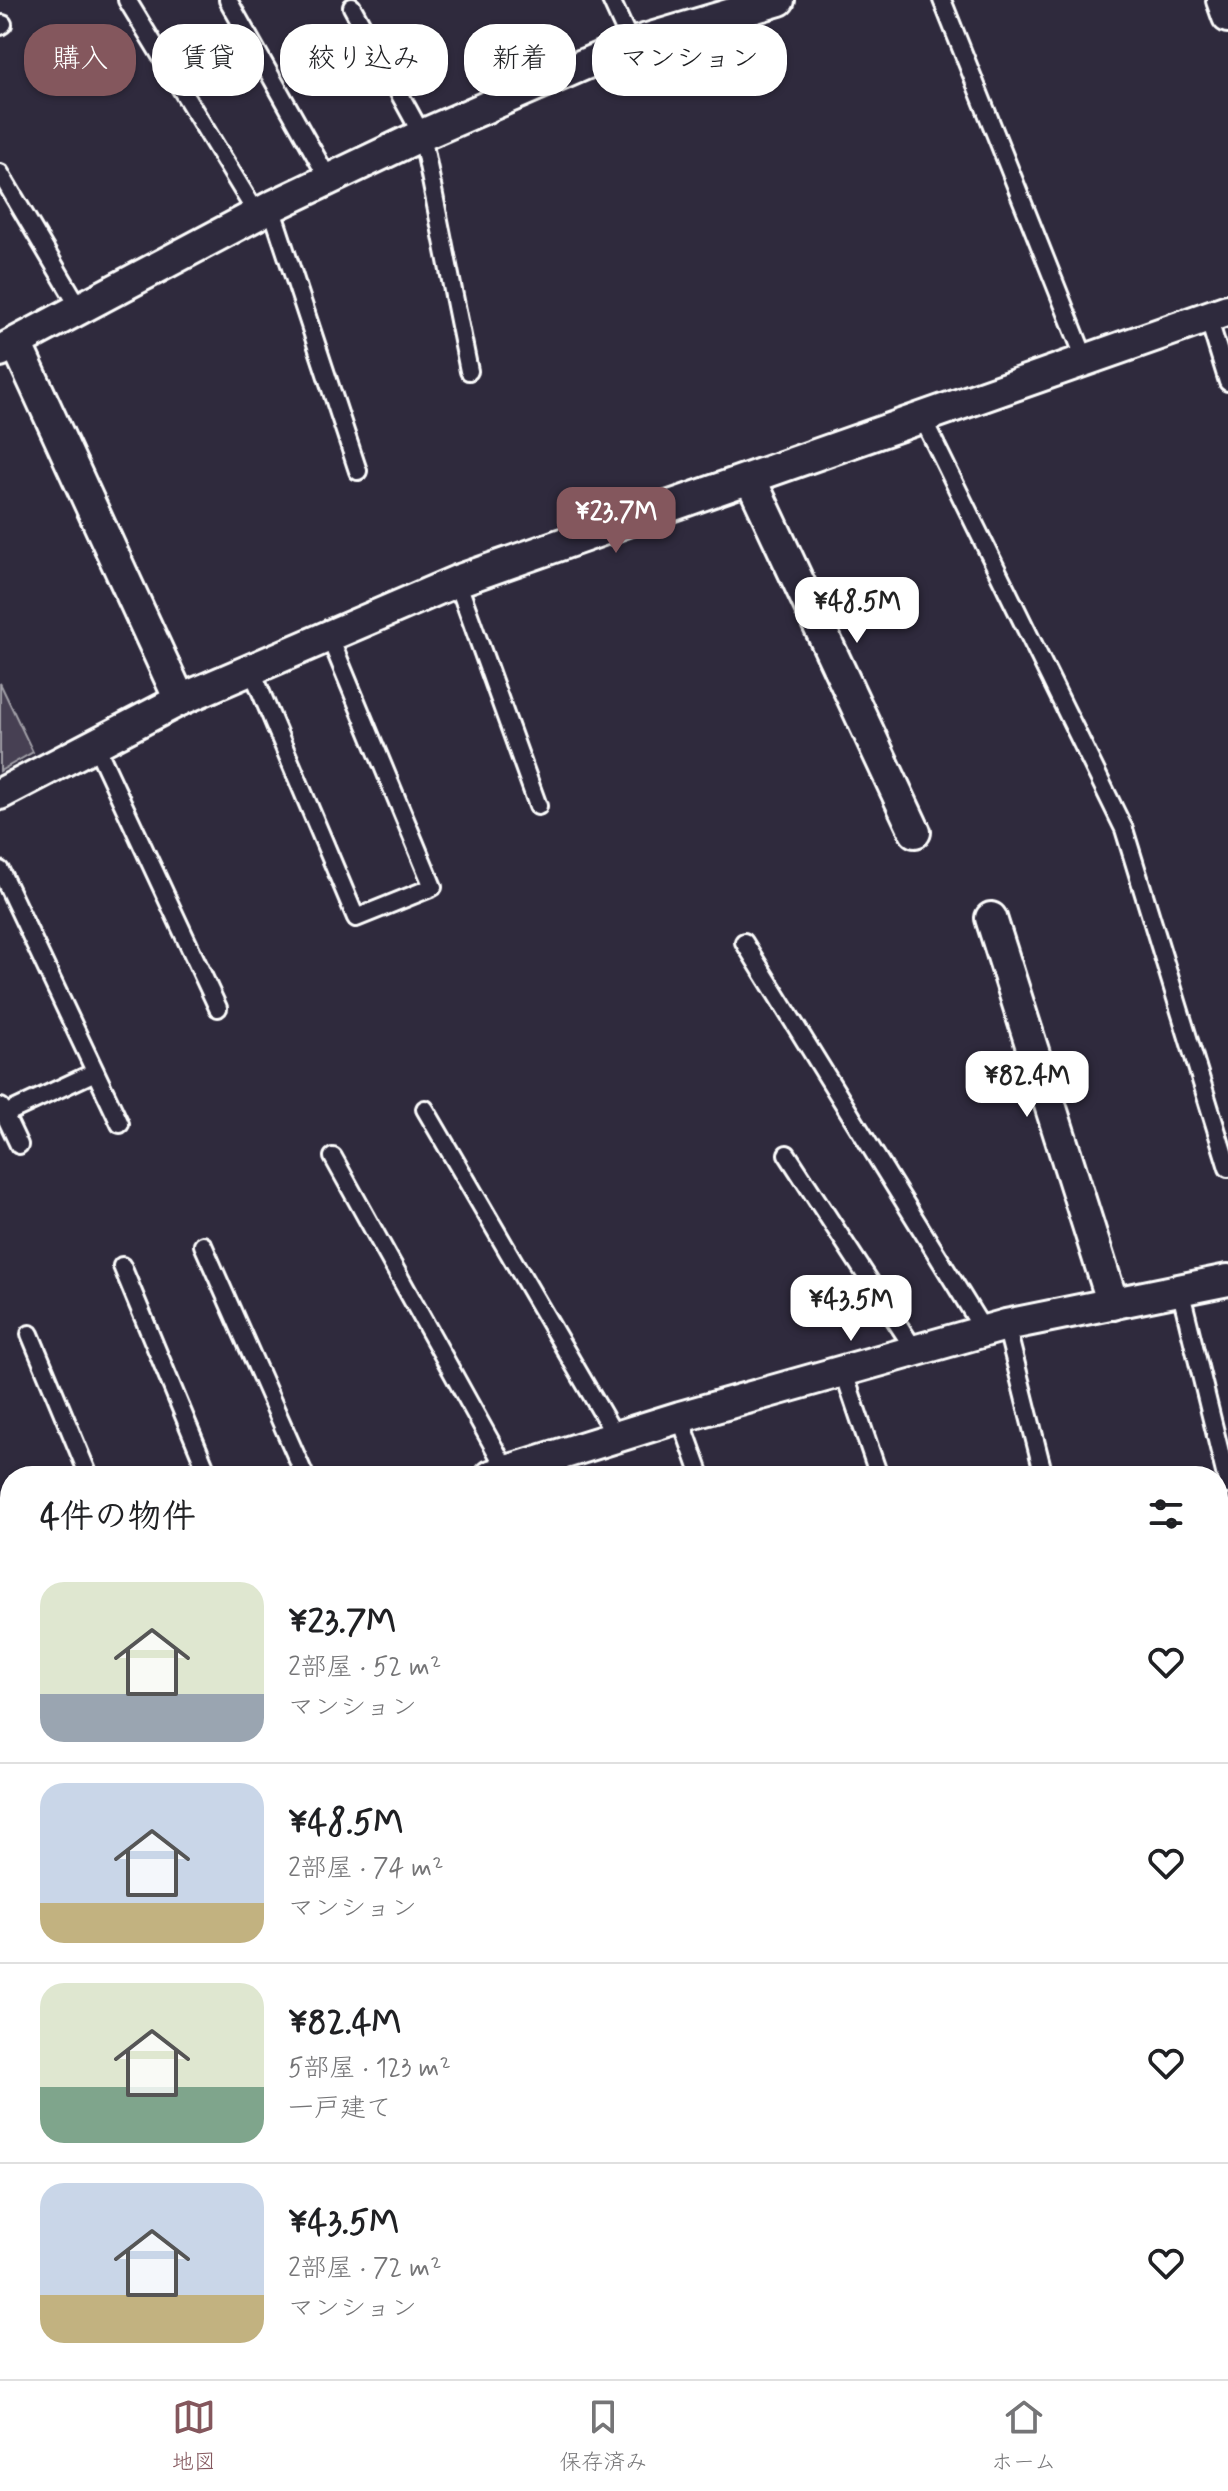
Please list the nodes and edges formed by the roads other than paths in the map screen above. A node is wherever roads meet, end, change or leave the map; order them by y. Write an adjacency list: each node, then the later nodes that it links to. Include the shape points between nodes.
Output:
1 (127, 0): 16 (lane)
2 (228, 0): 15 (lane)
3 (611, 0): 10 (lane)
4 (779, 0): 7 (street)
5 (942, 0): 20 (lane)
6 (1222, 0): 9 (street)
7 (743, 5): 11 (street)
8 (352, 7): 13 (lane)
9 (1228, 17)
10 (622, 24)
11 (688, 24)
12 (592, 61): 13 (street)
13 (422, 135): 15 (street); 21 (lane)
14 (0, 173): 17 (lane)
15 (328, 178): 16 (street)
16 (264, 211): 17 (street); 24 (lane)
17 (79, 307): 19 (street)
18 (1218, 314): 20 (street); 22 (lane)
19 (8, 347): 29 (street)
20 (1085, 359): 23 (street)
21 (469, 371)
22 (1228, 382)
23 (922, 417): 25 (street); 45 (lane, via 1124,829)
24 (358, 471)
25 (751, 480): 26 (street); 33 (street)
26 (457, 581): 27 (street); 32 (lane)
27 (330, 638): 28 (street); 28 (lane, via 433,887 356,918)
28 (252, 671): 29 (street)
29 (180, 700): 30 (street)
30 (96, 746): 31 (street); 37 (lane)
31 (0, 794)
32 (538, 806)
33 (915, 832)
34 (0, 870): 38 (lane)
35 (991, 918): 50 (street)
36 (744, 942): 51 (lane)
37 (218, 1008)
38 (95, 1072): 39 (lane); 41 (lane)
39 (2, 1109): 42 (lane)
40 (425, 1109): 56 (lane)
41 (120, 1124)
42 (19, 1145)
43 (787, 1154): 53 (lane)
44 (333, 1157): 60 (lane)
45 (1228, 1168)
46 (203, 1245): 59 (lane)
47 (122, 1266): 58 (lane)
48 (1228, 1280): 49 (street)
49 (1180, 1289): 50 (street); 65 (lane)
50 (1113, 1304): 51 (street)
51 (995, 1328): 53 (street); 64 (lane)
52 (30, 1334): 57 (lane)
53 (916, 1352): 54 (street)
54 (844, 1373): 55 (street); 63 (lane)
55 (680, 1417): 56 (street); 62 (lane)
56 (616, 1437): 61 (street)
57 (85, 1466)
58 (205, 1466)
59 (301, 1466)
60 (495, 1466)
61 (547, 1466)
62 (697, 1466)
63 (876, 1466)
64 (1041, 1466)
65 (1223, 1466)

